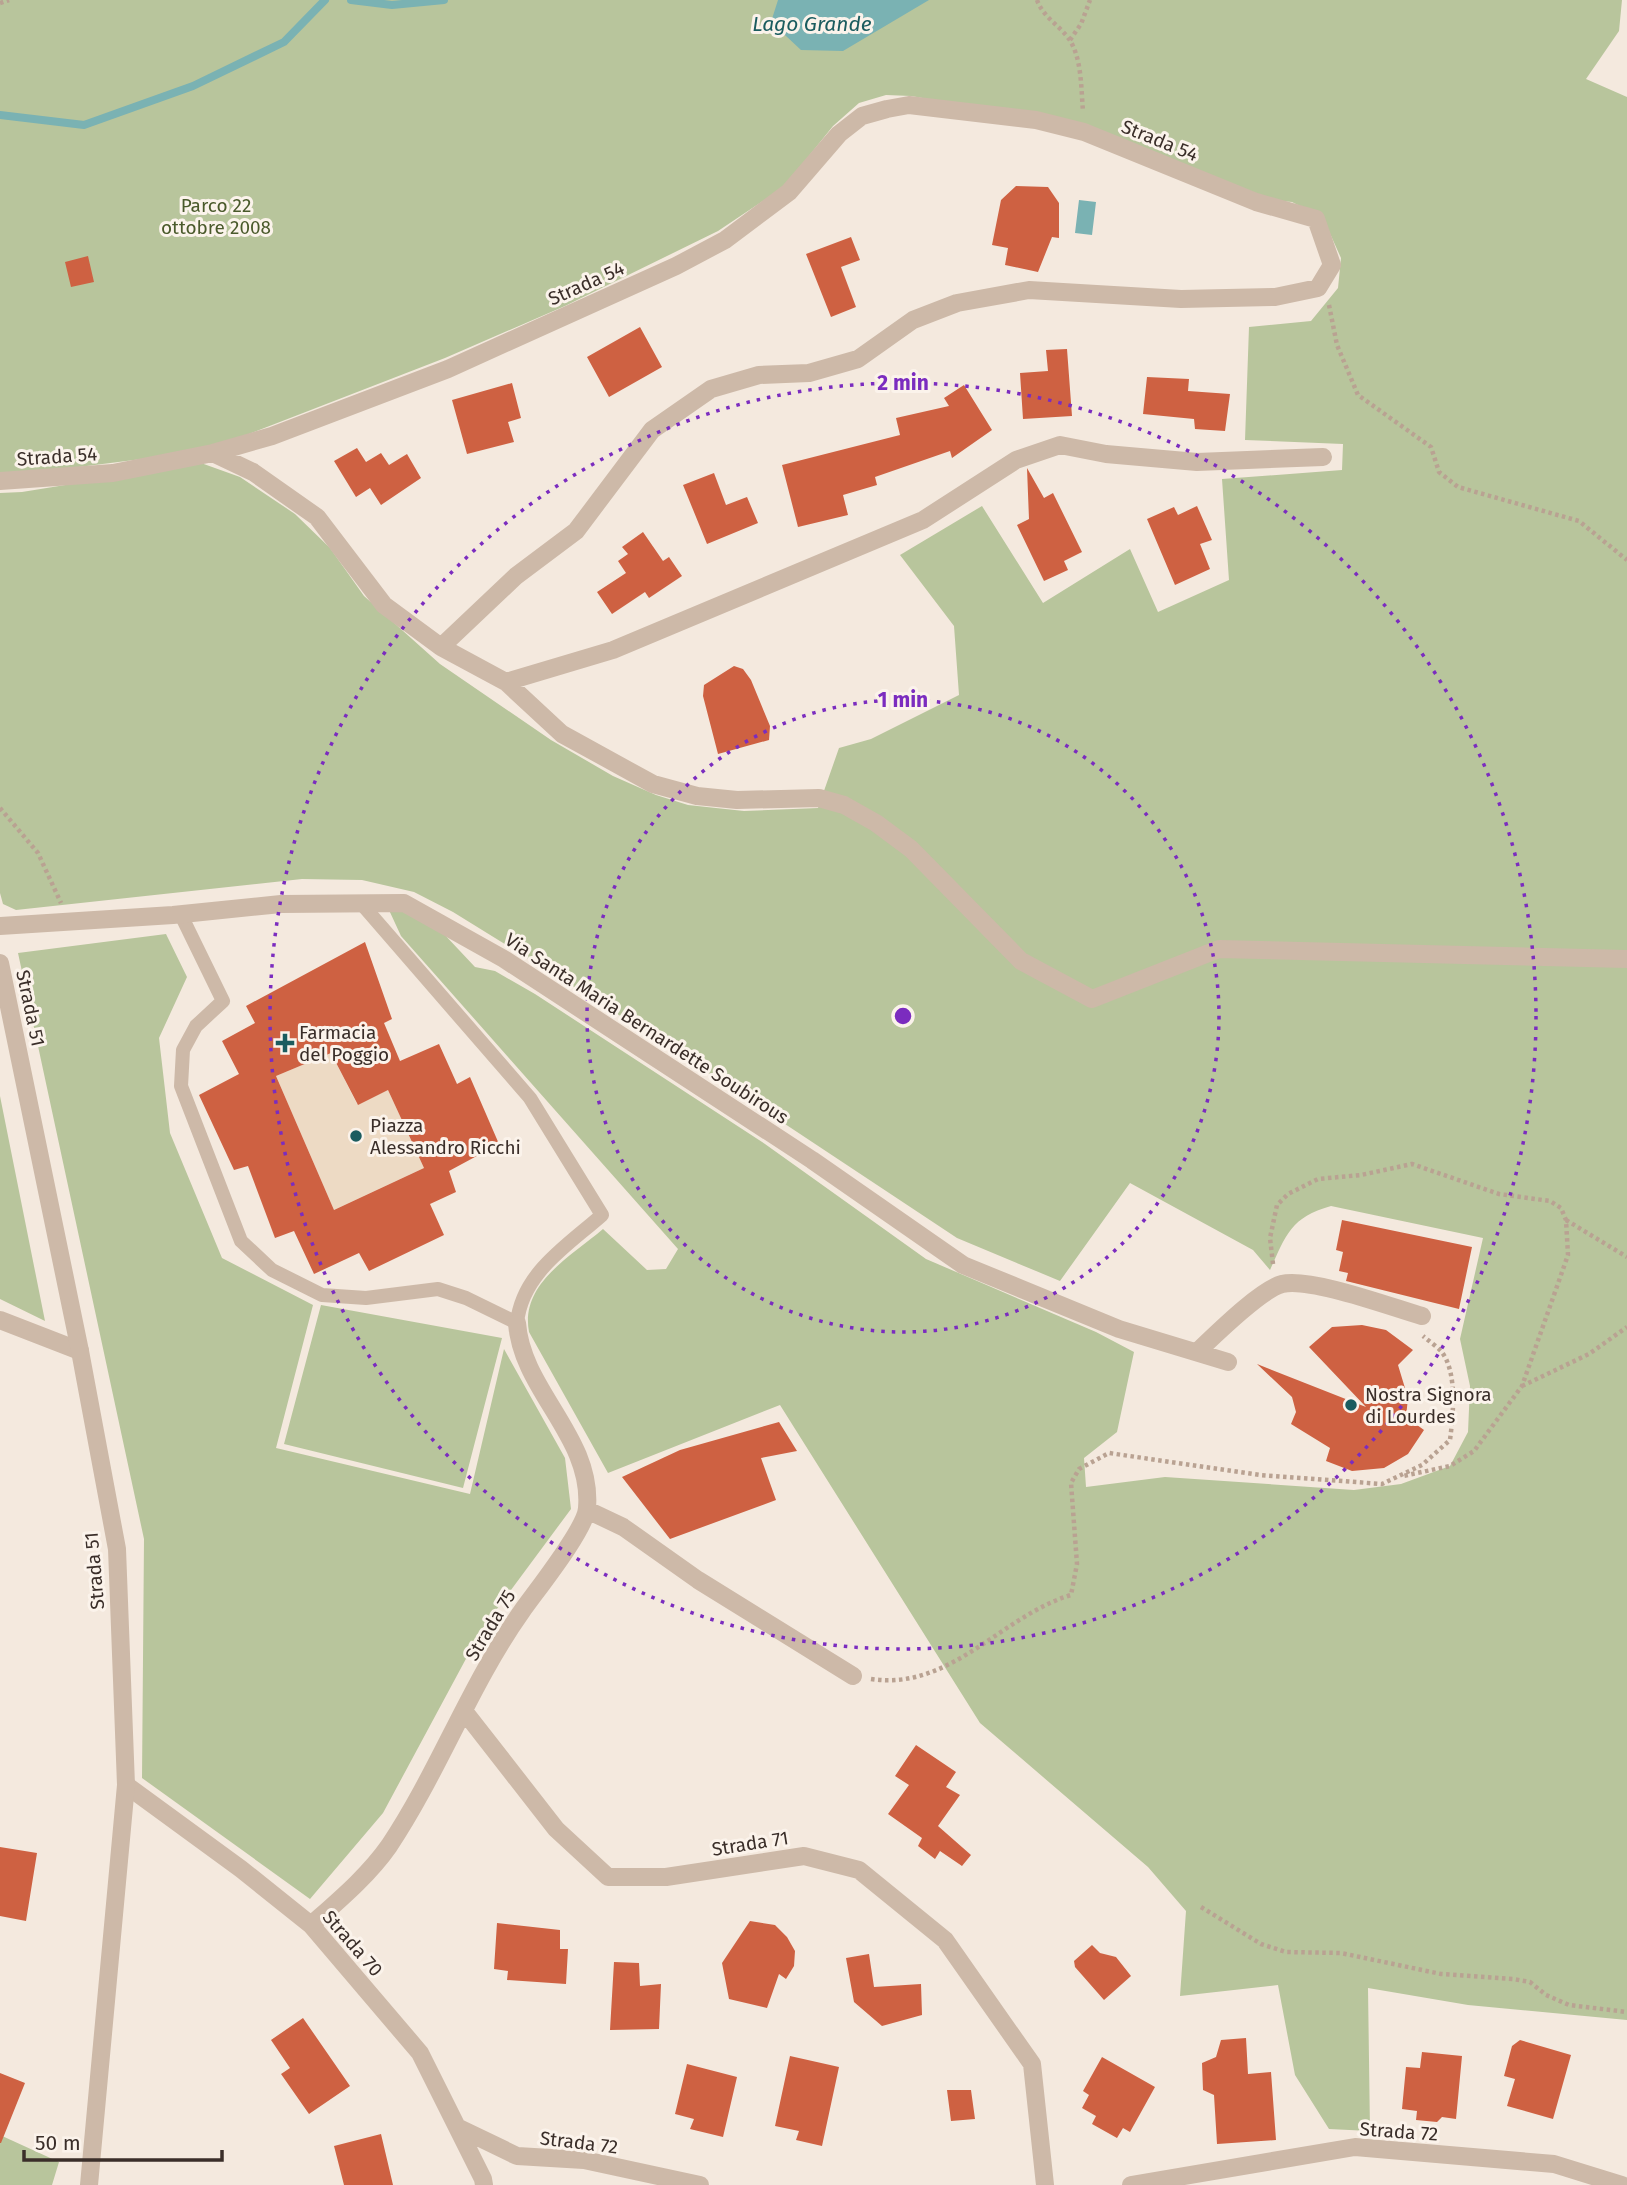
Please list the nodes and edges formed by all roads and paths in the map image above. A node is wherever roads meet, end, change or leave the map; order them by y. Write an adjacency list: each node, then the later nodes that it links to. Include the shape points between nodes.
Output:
1 (9, 0): 4 (path)
2 (1037, 0): 5 (path)
3 (1090, 0): 5 (path)
4 (0, 3)
5 (1070, 40): 6 (path, via 1079,72)
6 (1084, 132): 7 (street, Strada 54, via 1255,202 1316,219 1332,265); 8 (street, Strada 54, via 1036,120 909,105 862,116 839,134 789,192 725,240 695,256 448,369 272,436)
7 (1318, 288): 11 (path, via 1325,292 1337,345 1358,395 1431,446 1439,471 1458,487 1579,521); 12 (street, via 1275,298 1181,299 1030,290 957,303 913,320 858,359 809,373 759,375 711,388 652,430 576,531 516,576)
8 (213, 453): 10 (street, Strada 54, via 113,473); 12 (street, via 253,472 317,517 384,605)
9 (1323, 457): 13 (street, via 1197,462 1106,454 1060,444 1016,460 923,520 613,650)
10 (0, 481)
11 (1627, 560)
12 (441, 647): 13 (street)
13 (506, 682): 19 (street, via 562,734 653,784 696,796 819,798 844,805 911,849 1021,961 1092,999 1219,949)
14 (0, 808): 17 (path, via 38,853)
15 (360, 902): 16 (street, Via Santa Maria Bernardette Soubirous, via 281,904); 27 (lane, via 530,1098 602,1215 528,1284 519,1303); 30 (street, Via Santa Maria Bernardette Soubirous, via 404,903 504,959 812,1160 963,1265 1119,1329)
16 (181, 915): 17 (street, Via Santa Maria Bernardette Soubirous); 27 (lane, via 223,1001 196,1026 183,1050 181,1086 242,1241 294,1284 322,1295 366,1298 438,1289)
17 (69, 920): 18 (street, Via Santa Maria Bernardette Soubirous)
18 (0, 926)
19 (1627, 959)
20 (0, 963): 29 (street, Strada 51)
21 (1566, 1220): 22 (path); 23 (path, via 1561,1208 1550,1201 1499,1194 1412,1164 1318,1178 1288,1194 1278,1205 1270,1238); 32 (path, via 1568,1255)
22 (1627, 1257)
23 (1280, 1284): 24 (street, via 1301,1282); 30 (street)
24 (1400, 1310): 25 (street); 33 (path, via 1410,1326 1442,1352 1453,1416 1450,1440 1422,1465)
25 (1422, 1316)
26 (0, 1320): 29 (street)
27 (517, 1323): 34 (street, via 523,1355 580,1457)
28 (1627, 1326): 32 (path, via 1589,1354)
29 (80, 1351): 37 (street, Strada 51, via 117,1549)
30 (1198, 1351): 31 (street, Via Santa Maria Bernardette Soubirous)
31 (1228, 1362)
32 (1522, 1386): 33 (path, via 1474,1451 1450,1466)
33 (1395, 1477): 35 (path, via 1382,1483 1260,1475 1109,1453 1079,1469 1071,1483 1077,1564 1071,1595 1045,1603 962,1659 923,1676 893,1682)
34 (587, 1510): 35 (street, via 623,1527 698,1580); 36 (street, Strada 75, via 514,1622)
35 (853, 1676)
36 (464, 1711): 39 (street, Strada 75, via 388,1847); 45 (street, Strada 71, via 556,1829 608,1877 666,1877 804,1856 859,1870 945,1940 1032,2064)
37 (126, 1785): 39 (street, Strada 70); 42 (street, Strada 51)
38 (1201, 1907): 40 (path, via 1261,1944 1286,1952 1341,1952 1441,1975 1513,1979 1530,1982 1569,2005)
39 (311, 1925): 41 (street, Strada 70, via 420,2053)
40 (1627, 2012)
41 (457, 2127): 43 (street, Strada 70); 44 (street, Strada 72, via 517,2156 584,2160)
42 (89, 2185)
43 (484, 2185)
44 (700, 2185)
45 (1045, 2185)
46 (1130, 2185): 47 (street, Strada 72, via 1355,2147 1555,2164)
47 (1622, 2185)

